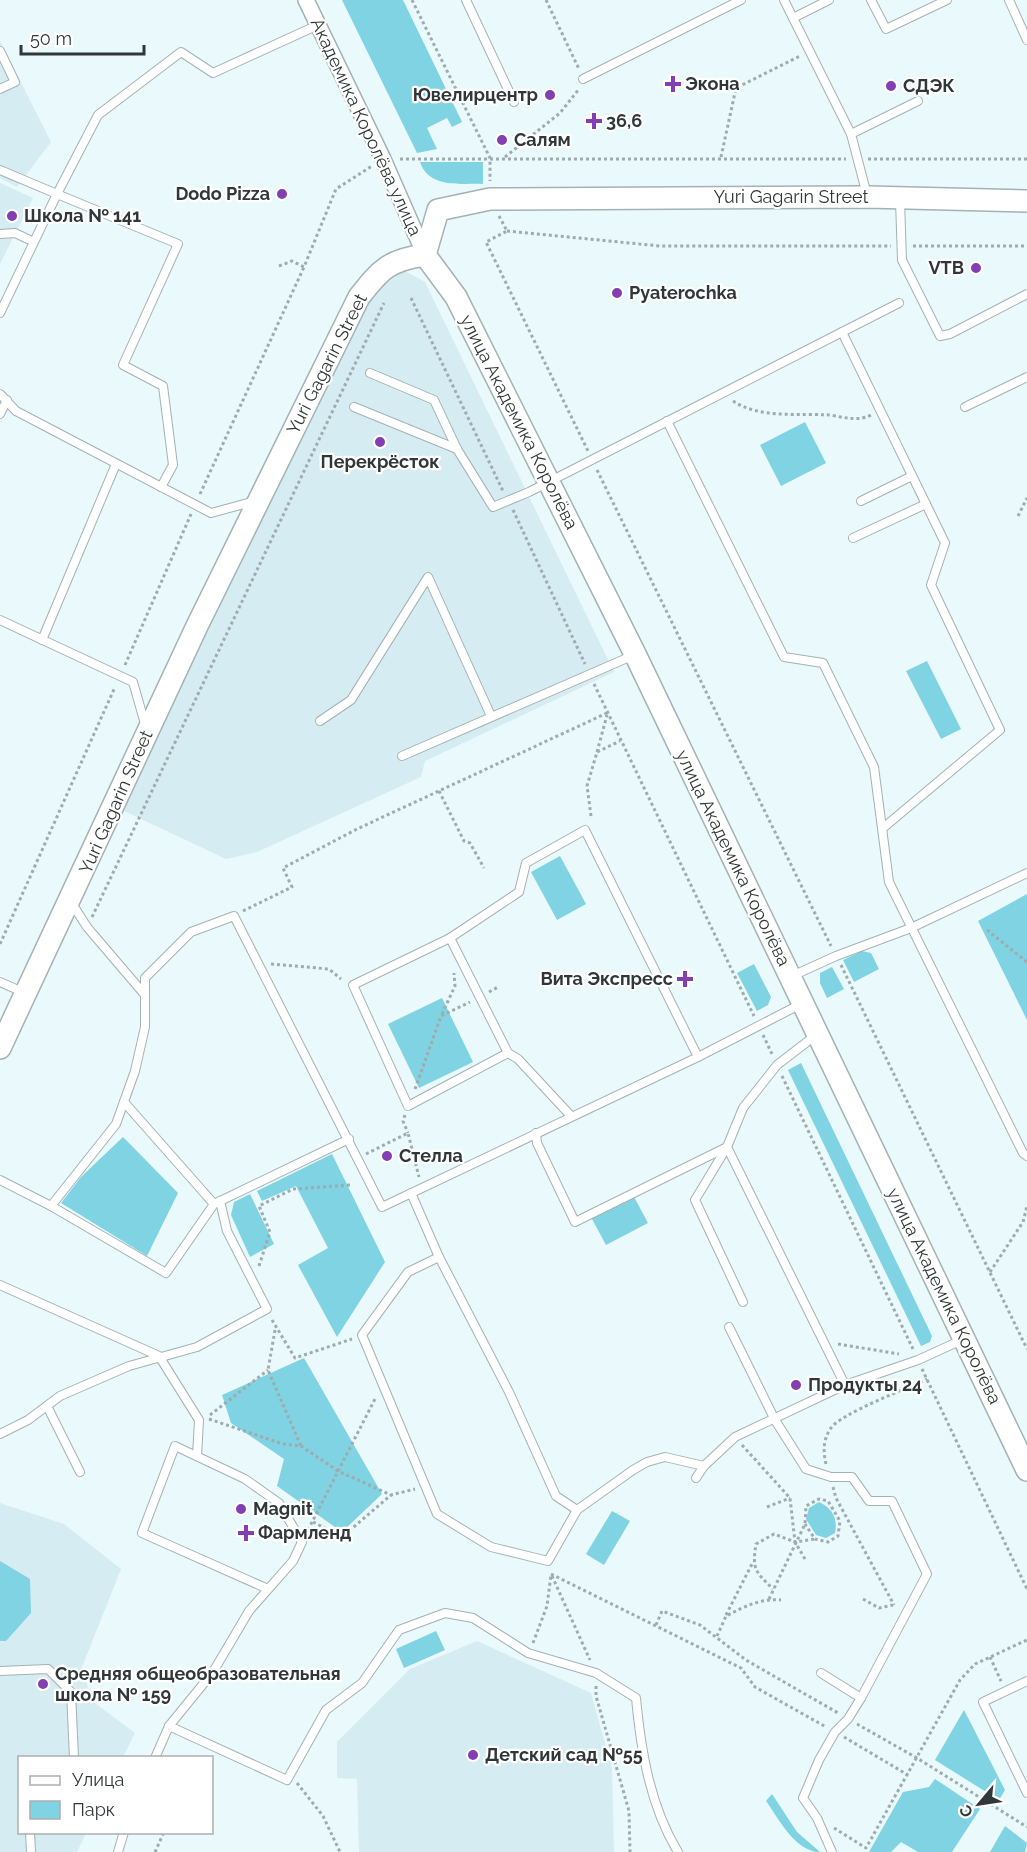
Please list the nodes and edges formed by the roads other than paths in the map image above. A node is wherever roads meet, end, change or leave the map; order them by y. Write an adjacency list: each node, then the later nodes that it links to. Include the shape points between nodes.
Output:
1 (306, 0): 10 (street, Академика Королёва улица)
2 (465, 0): 16 (lane)
3 (741, 0): 13 (lane)
4 (784, 0): 9 (lane)
5 (829, 0): 9 (lane)
6 (871, 0): 7 (lane, via 886,29)
7 (947, 0)
8 (1009, 0): 11 (lane)
9 (793, 18): 17 (lane)
10 (318, 25): 19 (lane, via 213,72 181,52 98,115); 25 (street, Академика Королёва улица)
11 (1027, 40)
12 (0, 51): 14 (lane, via 15,82)
13 (583, 79)
14 (0, 89)
15 (918, 101): 17 (lane)
16 (514, 102)
17 (850, 134): 20 (lane)
18 (0, 170): 19 (lane)
19 (57, 194): 24 (lane); 42 (lane, via 178,244 123,365 163,386 173,465)
20 (868, 197): 21 (main road, Yuri Gagarin Street); 25 (main road, Yuri Gagarin Street, via 490,199 438,210)
21 (900, 198): 22 (main road, Yuri Gagarin Street); 26 (lane, via 903,260 940,336)
22 (1027, 201)
23 (0, 234): 24 (lane, via 15,233)
24 (32, 241): 28 (lane)
25 (425, 255): 41 (main road, улица Академика Королёва, via 456,297); 43 (main road, Yuri Gagarin Street, via 399,259 381,268 359,297)
26 (1027, 294)
27 (900, 303): 29 (lane)
28 (0, 313)
29 (842, 332): 37 (lane); 40 (lane)
30 (370, 373): 38 (lane, via 434,400)
31 (1027, 377): 35 (lane)
32 (0, 394): 33 (lane)
33 (7, 400): 36 (lane); 39 (lane, via 15,411)
34 (354, 407): 38 (lane)
35 (965, 407)
36 (0, 414)
37 (667, 421): 41 (lane); 54 (lane, via 784,657 823,663 874,767)
38 (457, 449): 41 (lane, via 493,507)
39 (116, 464): 42 (lane); 48 (lane)
40 (912, 476): 44 (lane); 45 (lane)
41 (549, 481): 49 (main road, улица Академика Королёва)
42 (161, 487): 43 (lane, via 211,513)
43 (257, 500): 52 (main road, Yuri Gagarin Street)
44 (861, 501)
45 (926, 504): 46 (lane); 54 (lane, via 945,543 931,585 1000,730)
46 (853, 538)
47 (0, 620): 48 (lane)
48 (42, 640): 52 (lane, via 133,682)
49 (635, 654): 50 (lane); 59 (main road, улица Академика Королёва)
50 (491, 716): 51 (lane, via 428,577 351,700); 53 (lane)
51 (320, 721)
52 (148, 731): 56 (main road, Yuri Gagarin Street)
53 (402, 756)
54 (883, 828): 57 (lane, via 889,882)
55 (1027, 873): 57 (lane)
56 (70, 900): 61 (main road, Yuri Gagarin Street); 62 (lane, via 87,927)
57 (911, 928): 59 (lane); 73 (lane)
58 (450, 938): 66 (lane); 66 (lane, via 353,985 408,1106); 67 (lane, via 519,892 526,863 585,830)
59 (790, 977): 63 (main road, улица Академика Королёва)
60 (0, 982): 61 (lane)
61 (26, 994): 65 (main road, Yuri Gagarin Street)
62 (145, 994): 68 (lane, via 145,1027); 71 (lane, via 145,978 190,932 234,916)
63 (803, 1003): 64 (main road, улица Академика Королёва); 67 (lane)
64 (817, 1034): 72 (lane, via 777,1065 743,1108); 82 (main road, улица Академика Королёва)
65 (0, 1048)
66 (508, 1053): 69 (lane)
67 (698, 1057): 69 (lane)
68 (124, 1102): 76 (lane); 77 (lane, via 116,1124)
69 (572, 1116): 70 (lane)
70 (536, 1133): 72 (lane, via 537,1143 575,1222); 75 (lane)
71 (349, 1138): 75 (lane, via 382,1206); 76 (lane)
72 (727, 1147): 80 (lane, via 695,1200); 84 (lane)
73 (1027, 1156)
74 (0, 1179): 77 (lane)
75 (411, 1193): 78 (lane)
76 (217, 1203): 77 (lane, via 166,1273); 83 (lane, via 267,1309 197,1347)
77 (51, 1206)
78 (439, 1257): 93 (lane, via 509,1392 556,1496); 93 (lane, via 408,1272 362,1335 437,1514 491,1546 548,1561)
79 (0, 1285): 83 (lane)
80 (743, 1302)
81 (729, 1327): 86 (lane)
82 (966, 1339): 84 (lane); 90 (main road, улица Академика Королёва)
83 (159, 1356): 85 (lane, via 60,1396); 88 (lane, via 199,1420)
84 (845, 1385): 86 (lane)
85 (47, 1406): 87 (lane); 91 (lane)
86 (775, 1419): 89 (lane, via 735,1437); 98 (lane, via 806,1469 831,1477 852,1477 869,1501 891,1501 927,1574)
87 (0, 1434)
88 (197, 1456): 94 (lane, via 245,1479 279,1503 302,1542 293,1561); 94 (lane, via 175,1446 142,1533)
89 (704, 1466): 92 (lane); 93 (lane, via 665,1457 647,1462)
90 (1027, 1470)
91 (80, 1472)
92 (696, 1478)
93 (577, 1510)
94 (268, 1589): 99 (lane, via 249,1611 213,1672)
95 (0, 1671): 100 (lane, via 48,1669 71,1692)
96 (821, 1674): 98 (lane)
97 (1027, 1681): 102 (lane, via 983,1702)
98 (861, 1698): 108 (lane, via 835,1732 803,1798)
99 (169, 1726): 101 (lane); 107 (lane, via 287,1780 326,1710 362,1683 399,1630 445,1613 473,1618 528,1653 596,1673 636,1698 641,1753 666,1832)
100 (74, 1756)
101 (157, 1756)
102 (1027, 1793)
103 (30, 1834): 105 (lane)
104 (123, 1834): 106 (lane)
105 (31, 1852)
106 (118, 1852)
107 (678, 1852)
108 (832, 1852)

